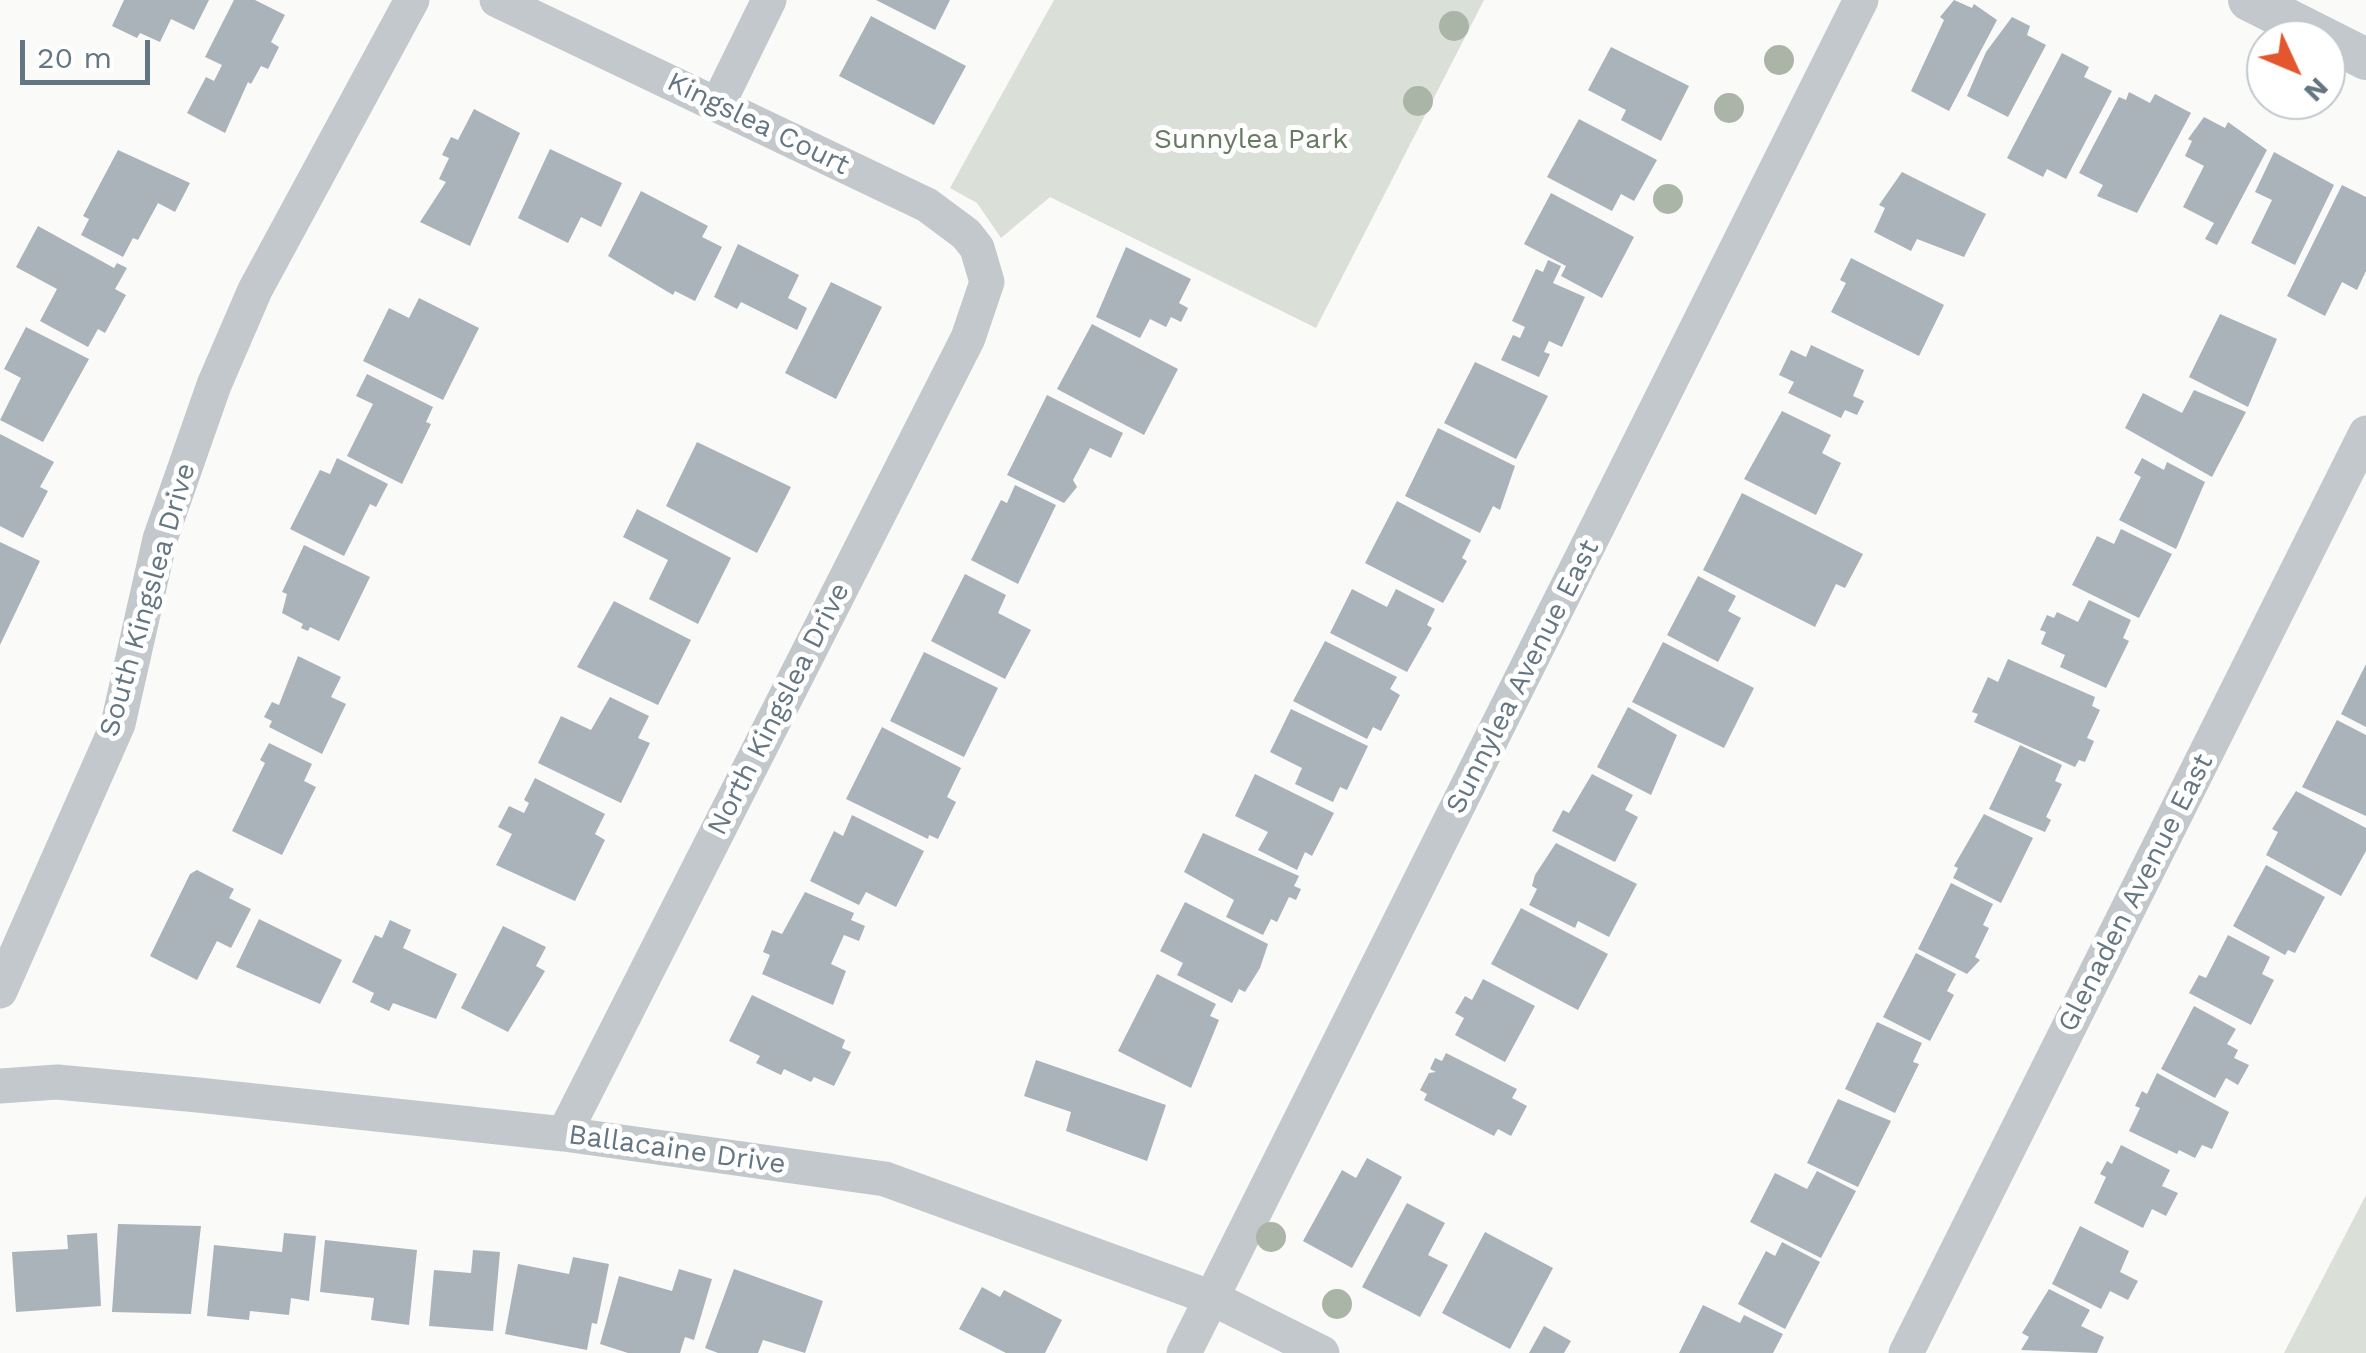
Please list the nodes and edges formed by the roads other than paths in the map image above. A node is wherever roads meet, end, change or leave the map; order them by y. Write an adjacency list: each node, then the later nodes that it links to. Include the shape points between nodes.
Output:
1 (412, 0): 10 (street, South Kingslea Drive, via 254,290 214,385 160,539 118,724)
2 (497, 0): 7 (street, Kingslea Court)
3 (769, 0): 7 (street)
4 (1862, 0): 13 (street, Sunnylea Avenue East)
5 (2249, 0): 6 (street)
6 (2366, 59)
7 (718, 104): 8 (street, Kingslea Court, via 950,220 977,248)
8 (986, 282): 12 (street, North Kingslea Drive, via 968,338)
9 (2366, 433): 16 (street, Glenaden Avenue East)
10 (0, 991)
11 (0, 1086): 12 (street, Ballacaine Drive, via 74,1084)
12 (564, 1134): 13 (street, Ballacaine Drive, via 884,1178)
13 (1212, 1298): 14 (street, Sunnylea Avenue East); 15 (street, Ballacaine Drive)
14 (1184, 1353)
15 (1322, 1353)
16 (1906, 1353)

